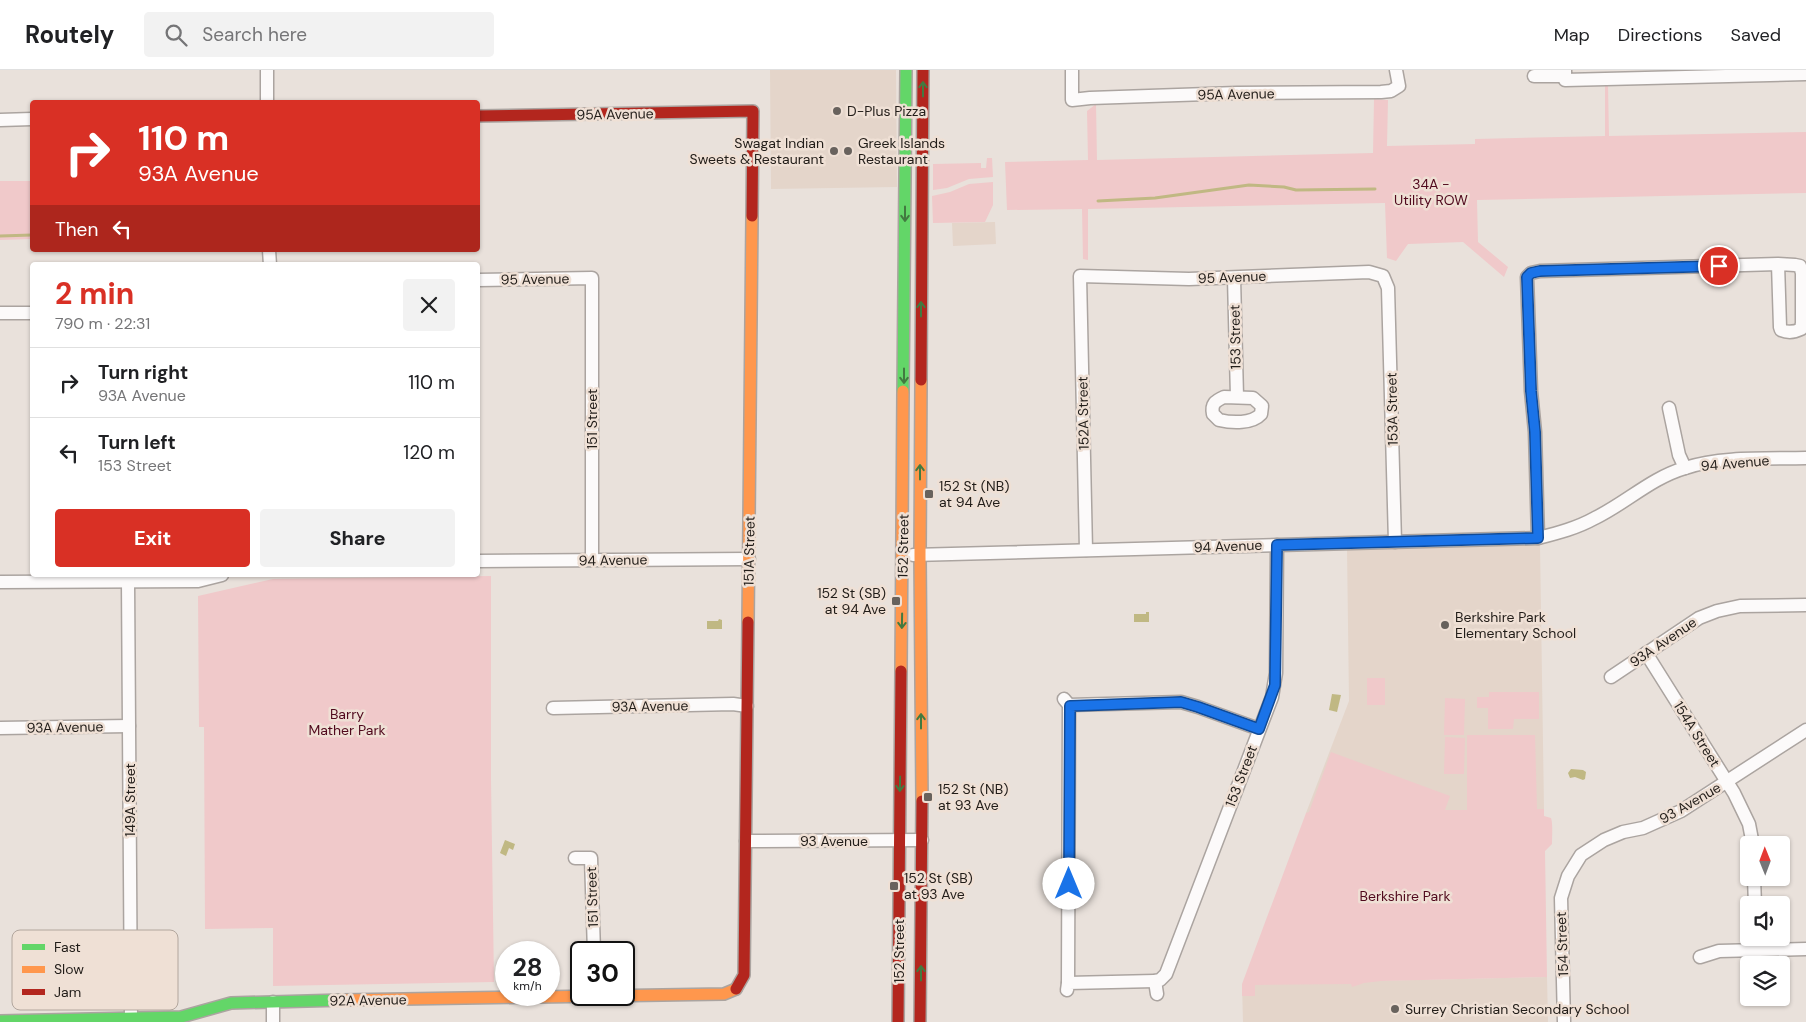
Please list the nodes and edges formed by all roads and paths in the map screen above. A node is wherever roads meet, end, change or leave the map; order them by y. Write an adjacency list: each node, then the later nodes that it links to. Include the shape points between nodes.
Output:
1 (267, 70): 9 (street)
2 (906, 70): 14 (main road, 152 Street)
3 (923, 70): 15 (main road, 152 Street, one-way to 3)
4 (1072, 70): 5 (street, 95A Avenue, via 1072,100 1237,93 1382,92 1399,86)
5 (1396, 70)
6 (1806, 74): 7 (street)
7 (1565, 75): 8 (street)
8 (1534, 76)
9 (267, 100)
10 (753, 111): 11 (main road, 95A Avenue); 34 (main road, 151A Street)
11 (480, 116)
12 (30, 119): 13 (street)
13 (0, 120)
14 (905, 165): 15 (main road); 32 (main road, 152 Street, one-way to 32)
15 (922, 177): 33 (main road, 152 Street, one-way to 15)
16 (1778, 264): 16 (street, via 1800,266 1802,273 1802,323 1801,330 1796,332 1785,332 1780,327); 28 (street, via 1540,271 1527,277)
17 (1080, 276): 20 (street, 95 Avenue); 31 (street, 152A Street)
18 (1383, 276): 20 (street, 95 Avenue, via 1369,272); 29 (street, 153A Street, via 1388,288)
19 (592, 278): 21 (street, 95 Avenue); 35 (street, 151 Street)
20 (1234, 278): 24 (street, 153 Street)
21 (480, 280)
22 (0, 313): 23 (street)
23 (30, 313)
24 (1237, 397)
25 (1669, 408): 27 (street)
26 (1806, 458): 27 (street, 94 Avenue, via 1725,460)
27 (1685, 468): 28 (street, 94 Avenue, via 1647,484 1597,518 1569,531)
28 (1538, 538): 29 (street, 94 Avenue)
29 (1395, 542): 30 (street, 94 Avenue)
30 (1277, 545): 31 (street, 94 Avenue); 47 (street, 153 Street, via 1275,685)
31 (1086, 550): 33 (street, 94 Avenue)
32 (903, 555): 33 (street, 94 Avenue); 51 (main road, 152 Street, one-way to 51)
33 (920, 556): 52 (main road, 152 Street, one-way to 33)
34 (749, 559): 35 (street, 94 Avenue); 43 (main road, 151A Street)
35 (592, 560): 36 (street, 94 Avenue)
36 (480, 562)
37 (214, 577): 38 (street, via 198,581)
38 (125, 579): 39 (street); 45 (street, 149A Street)
39 (0, 582)
40 (1806, 605): 41 (street, 93A Avenue, via 1740,606 1717,611 1699,618)
41 (1646, 653): 42 (street, 93A Avenue); 49 (street, 154A Street)
42 (1611, 676)
43 (747, 706): 44 (street, 93A Avenue); 53 (main road, 151A Street)
44 (553, 708)
45 (129, 726): 46 (street, 93A Avenue); 56 (street, 149A Street)
46 (0, 728)
47 (1259, 729): 47 (street, 153 Street, via 1166,974 1156,987 1068,986 1067,702 1181,702)
48 (1806, 730): 49 (street, 93 Avenue)
49 (1727, 782): 50 (street, 154A Street, via 1749,824); 55 (street, 93 Avenue, via 1663,820 1604,840 1581,855)
50 (1751, 836)
51 (900, 840): 52 (street, 93 Avenue); 53 (street, 93 Avenue); 70 (main road, 152 Street)
52 (922, 840): 71 (main road, 152 Street, one-way to 52)
53 (746, 841): 62 (main road, 151A Street, via 744,974)
54 (575, 858): 57 (street, 151 Street, via 591,858)
55 (1572, 868): 72 (street, 154 Street, via 1560,905)
56 (130, 930)
57 (594, 941)
58 (1747, 946): 61 (street)
59 (1776, 946): 60 (street)
60 (1806, 949)
61 (1700, 957)
62 (737, 989): 63 (main road, 92A Avenue, via 724,994)
63 (635, 995)
64 (570, 996): 65 (main road, 92A Avenue)
65 (273, 1002): 67 (main road, 92A Avenue, via 221,1004 181,1017); 69 (street)
66 (131, 1010): 67 (street, 149A Street)
67 (131, 1018): 68 (main road, 92A Avenue)
68 (0, 1021)
69 (273, 1022)
70 (898, 1022)
71 (920, 1022)
72 (1564, 1022)

